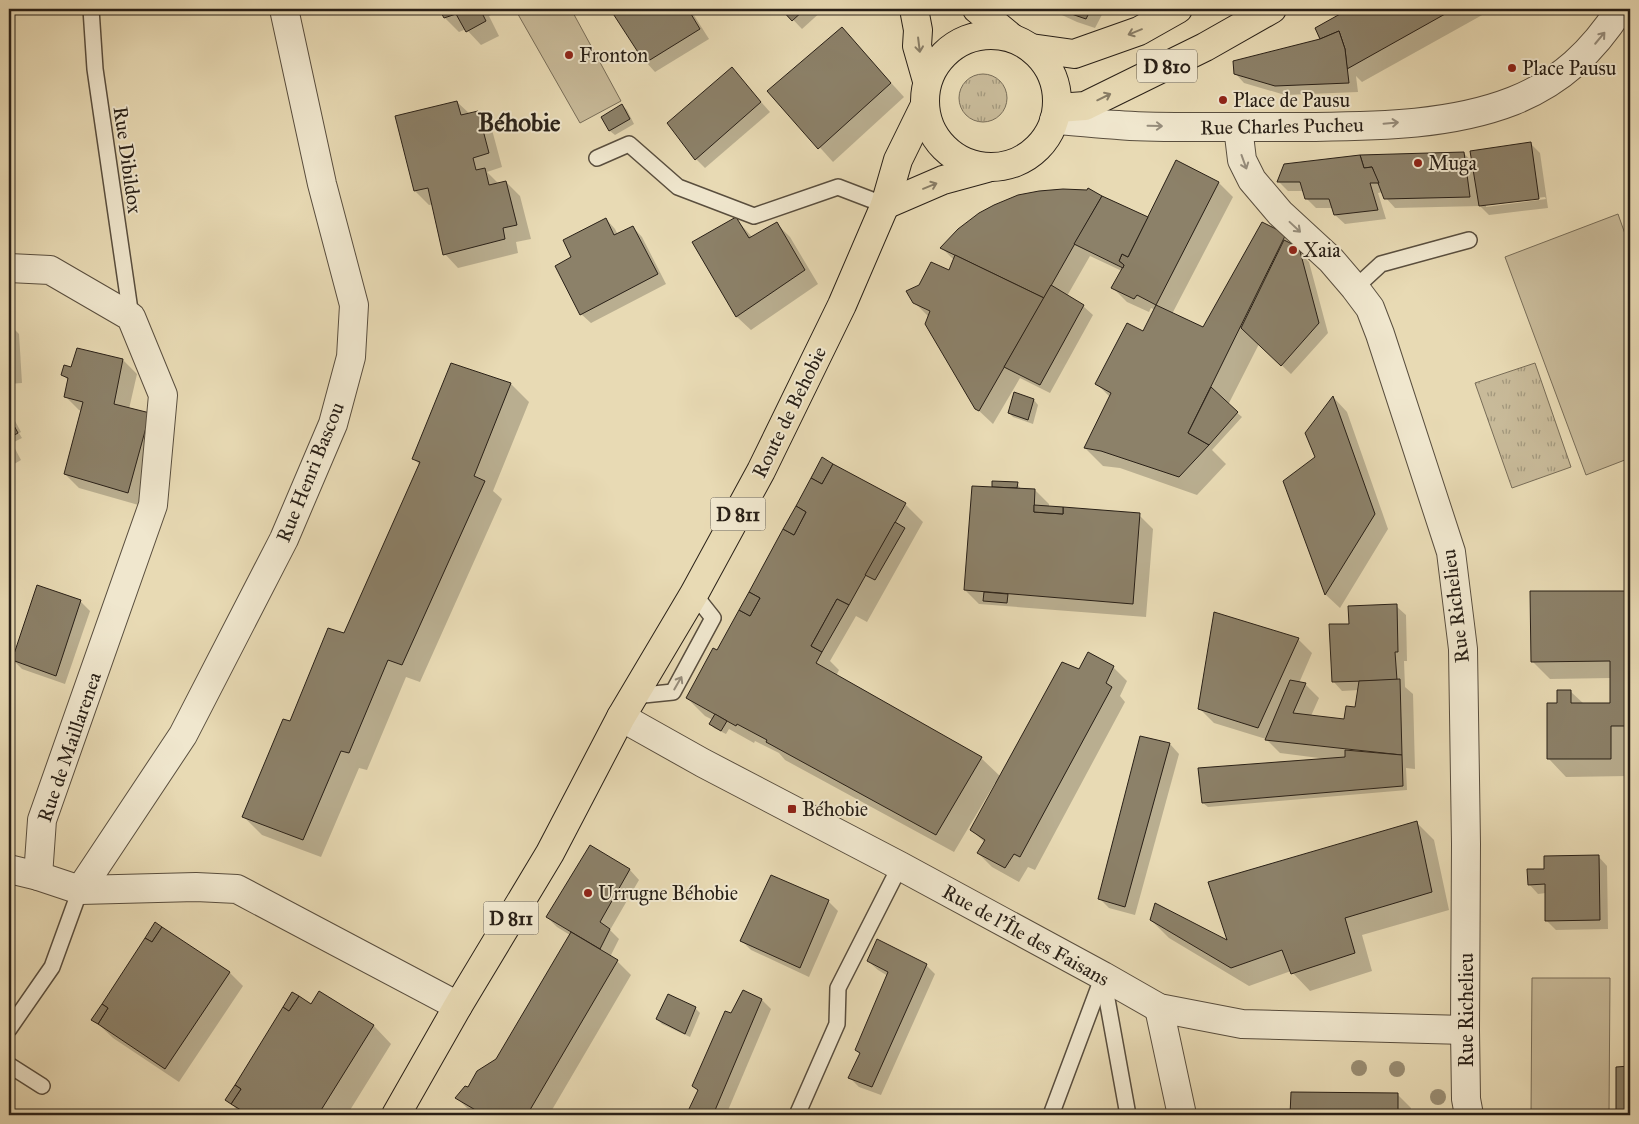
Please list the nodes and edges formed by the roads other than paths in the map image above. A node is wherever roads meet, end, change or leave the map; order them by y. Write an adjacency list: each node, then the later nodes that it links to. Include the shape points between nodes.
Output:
1 (91, 9): 18 (lane, Rue Dibildox, via 95,70)
2 (284, 9): 23 (street, Rue Henri Bascou, via 322,184 354,305 351,357 333,424 279,548 183,734)
3 (914, 9): 9 (main road, one-way to 9)
4 (977, 9): 8 (main road)
5 (1178, 9): 8 (main road, D 810, one-way to 8, via 1139,31 1074,54)
6 (1272, 9): 10 (main road, D 810, one-way to 6, via 1086,106 1205,47)
7 (1620, 9): 11 (street, Rue Charles Pucheu, one-way to 7, via 1363,126 1427,121 1513,101 1568,70 1595,44)
8 (1022, 43): 9 (main road, via 992,35 971,38 952,47 937,62); 10 (main road, via 1044,62 1053,78)
9 (926, 94): 13 (main road, via 928,125 938,142 968,164); 14 (main road, Route de Behobie / D 811, via 898,160)
10 (1056, 114): 11 (street, Rue Charles Pucheu, one-way to 11, via 1119,126); 13 (main road, via 1043,141 1028,156 1008,165)
11 (1238, 127): 17 (street, Rue Richelieu, one-way to 17, via 1242,160 1252,180 1280,213 1331,260)
12 (597, 158): 14 (lane, via 629,144 678,187 754,216 838,187)
13 (987, 168): 14 (main road, one-way to 13, via 943,180)
14 (885, 205): 19 (main road, Route de Behobie / D 811, via 842,305 761,471)
15 (1469, 240): 17 (lane, via 1381,264)
16 (9, 268): 18 (street, via 50,270)
17 (1362, 298): 28 (street, Rue Richelieu, via 1380,334 1451,552 1463,649)
18 (131, 317): 22 (street, Rue de Maillarenea, via 163,395 153,505 42,820)
19 (628, 707): 20 (street, Rue de l'Île des Faisans, via 703,763); 25 (main road, D 811, via 550,854)
20 (900, 866): 24 (street, Rue de l'Île des Faisans); 32 (lane, via 838,988 837,1024)
21 (9, 869): 22 (street)
22 (38, 876): 23 (street)
23 (80, 890): 25 (street, via 196,887 237,890); 27 (lane, via 52,967)
24 (1102, 976): 26 (street, Rue de l'Île des Faisans); 33 (lane); 34 (lane)
25 (458, 1006): 31 (main road, D 811)
26 (1159, 1008): 28 (street, Rue de l'Île des Faisans, via 1242,1024); 35 (street)
27 (9, 1029)
28 (1465, 1030): 36 (street, Rue Richelieu)
29 (9, 1066): 30 (lane)
30 (42, 1086)
31 (396, 1115)
32 (797, 1115)
33 (1051, 1115)
34 (1128, 1115)
35 (1182, 1115)
36 (1469, 1115)

